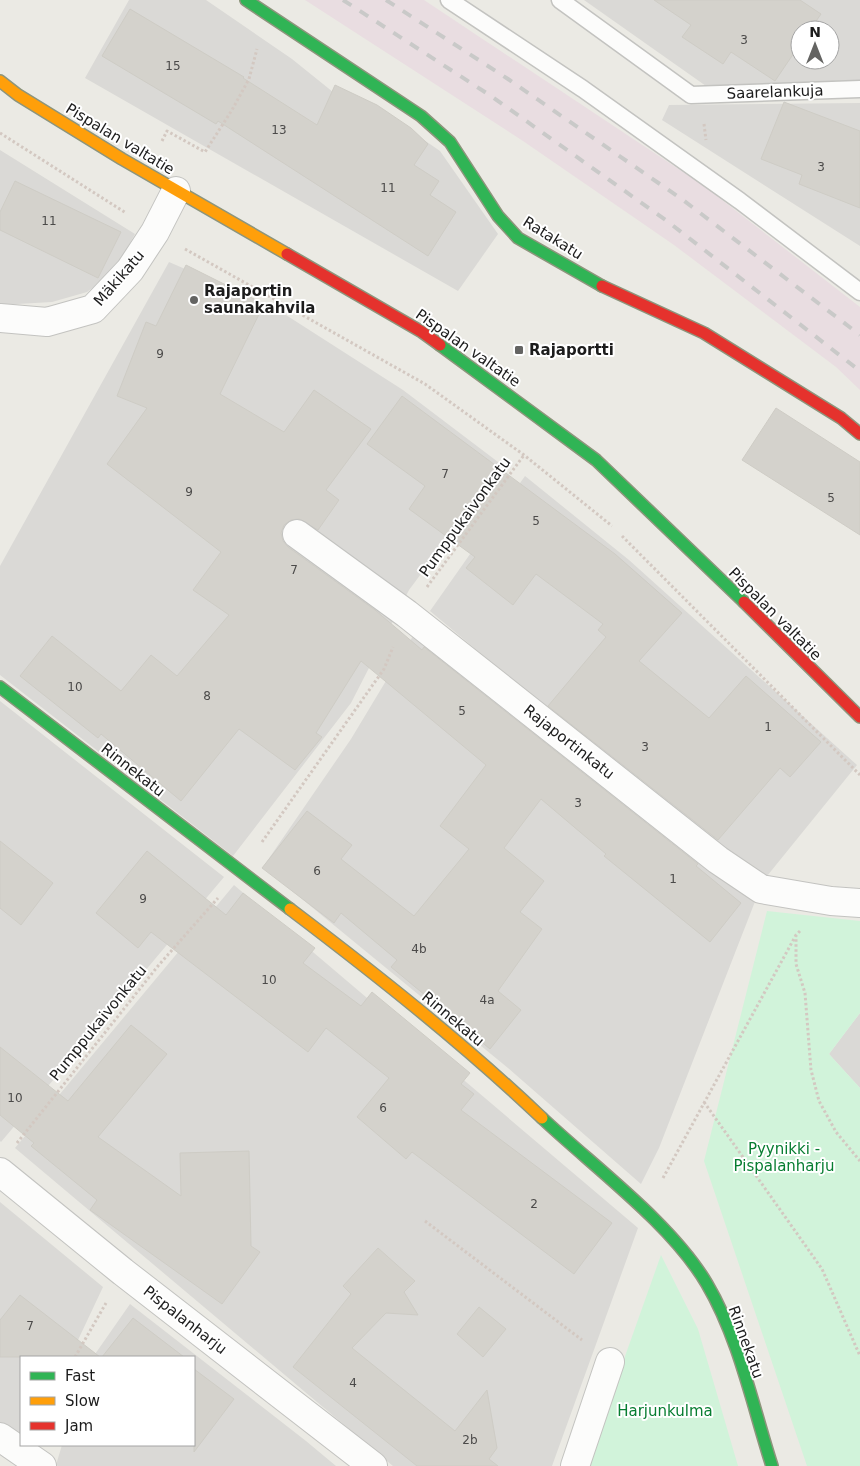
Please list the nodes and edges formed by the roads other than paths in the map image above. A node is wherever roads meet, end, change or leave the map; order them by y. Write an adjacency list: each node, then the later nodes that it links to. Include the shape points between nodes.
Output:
1 (246, 0): 9 (street, Ratakatu, via 421,116 450,142 498,216 518,238 603,286 704,333 841,418)
2 (449, 0): 7 (lane, via 583,89)
3 (560, 0): 5 (lane, Saarelankuja, via 691,95)
4 (0, 81): 6 (street, Pispalan valtatie)
5 (860, 89)
6 (176, 191): 8 (street, Mäkikatu, via 130,270 93,309 47,322); 12 (street, Pispalan valtatie, via 422,332 596,460)
7 (860, 292)
8 (0, 318)
9 (860, 434)
10 (297, 534): 13 (street, Rajaportinkatu, via 407,614 718,860 761,889)
11 (0, 687): 20 (street, Rinnekatu, via 374,973 500,1077 654,1220 684,1252 707,1284 728,1326)
12 (860, 718)
13 (860, 903)
14 (6, 1160): 18 (street, Pispalanharju, via 123,1272)
15 (610, 1362): 19 (street)
16 (0, 1437): 17 (street)
17 (42, 1466)
18 (373, 1466)
19 (574, 1466)
20 (772, 1466)

